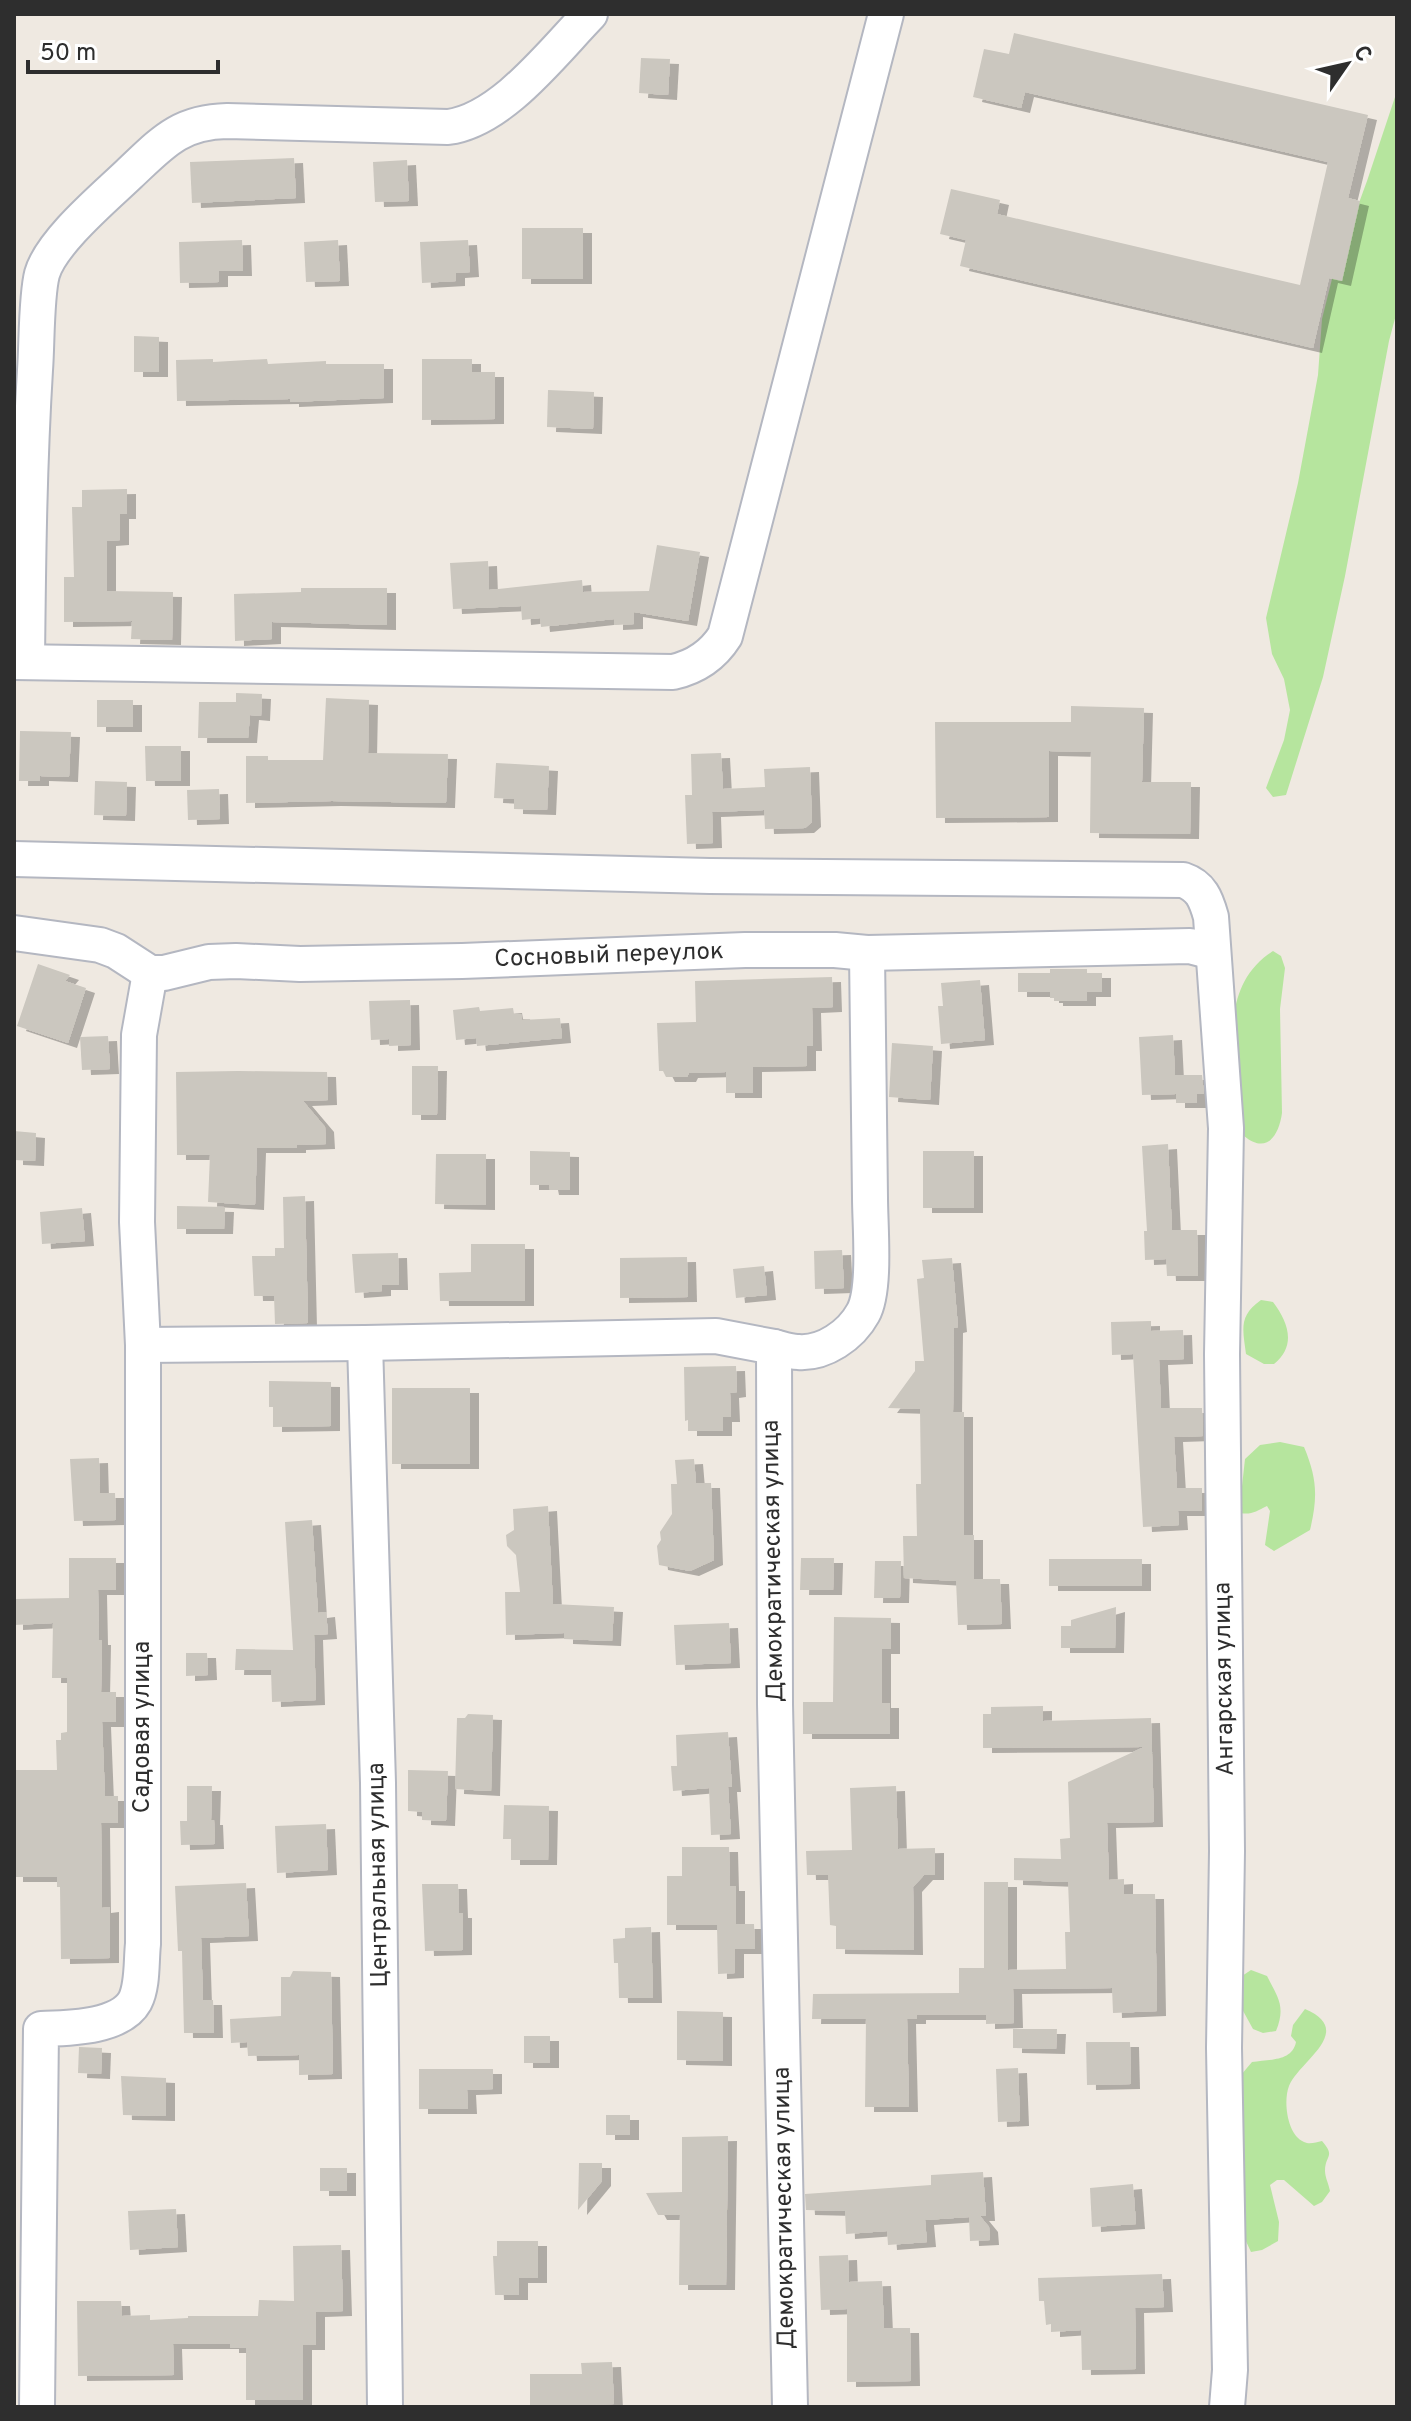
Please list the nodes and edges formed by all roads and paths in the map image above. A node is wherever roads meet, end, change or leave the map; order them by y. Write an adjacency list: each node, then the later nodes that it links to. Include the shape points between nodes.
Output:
1 (590, 14): 3 (street, via 504,100 465,125 227,121 178,131 56,248 42,275)
2 (886, 14): 3 (street, via 725,636 710,655 683,670 662,672)
3 (20, 662)
4 (14, 859): 6 (street, Ангарская улица, via 710,876 1183,880 1193,883 1208,904)
5 (14, 933): 8 (street, via 100,945)
6 (1213, 952): 7 (street, Сосновый переулок, via 1190,946); 16 (street, Ангарская улица, via 1226,1128 1222,1354)
7 (867, 953): 8 (street, Сосновый переулок, via 761,950 462,961 236,961); 11 (street, via 868,1299 857,1322 836,1342 798,1352)
8 (150, 973): 10 (street, Садовая улица, via 139,1035 137,1222)
9 (365, 1343): 10 (street); 11 (street, via 716,1336); 14 (street, Центральная улица, via 378,1783)
10 (143, 1345): 12 (street, Садовая улица, via 140,1980 134,2003 124,2013 96,2024)
11 (774, 1347): 15 (street, Демократическая улица)
12 (27, 2027): 13 (street, Садовая улица)
13 (37, 2407)
14 (385, 2407)
15 (790, 2407)
16 (1227, 2407)

